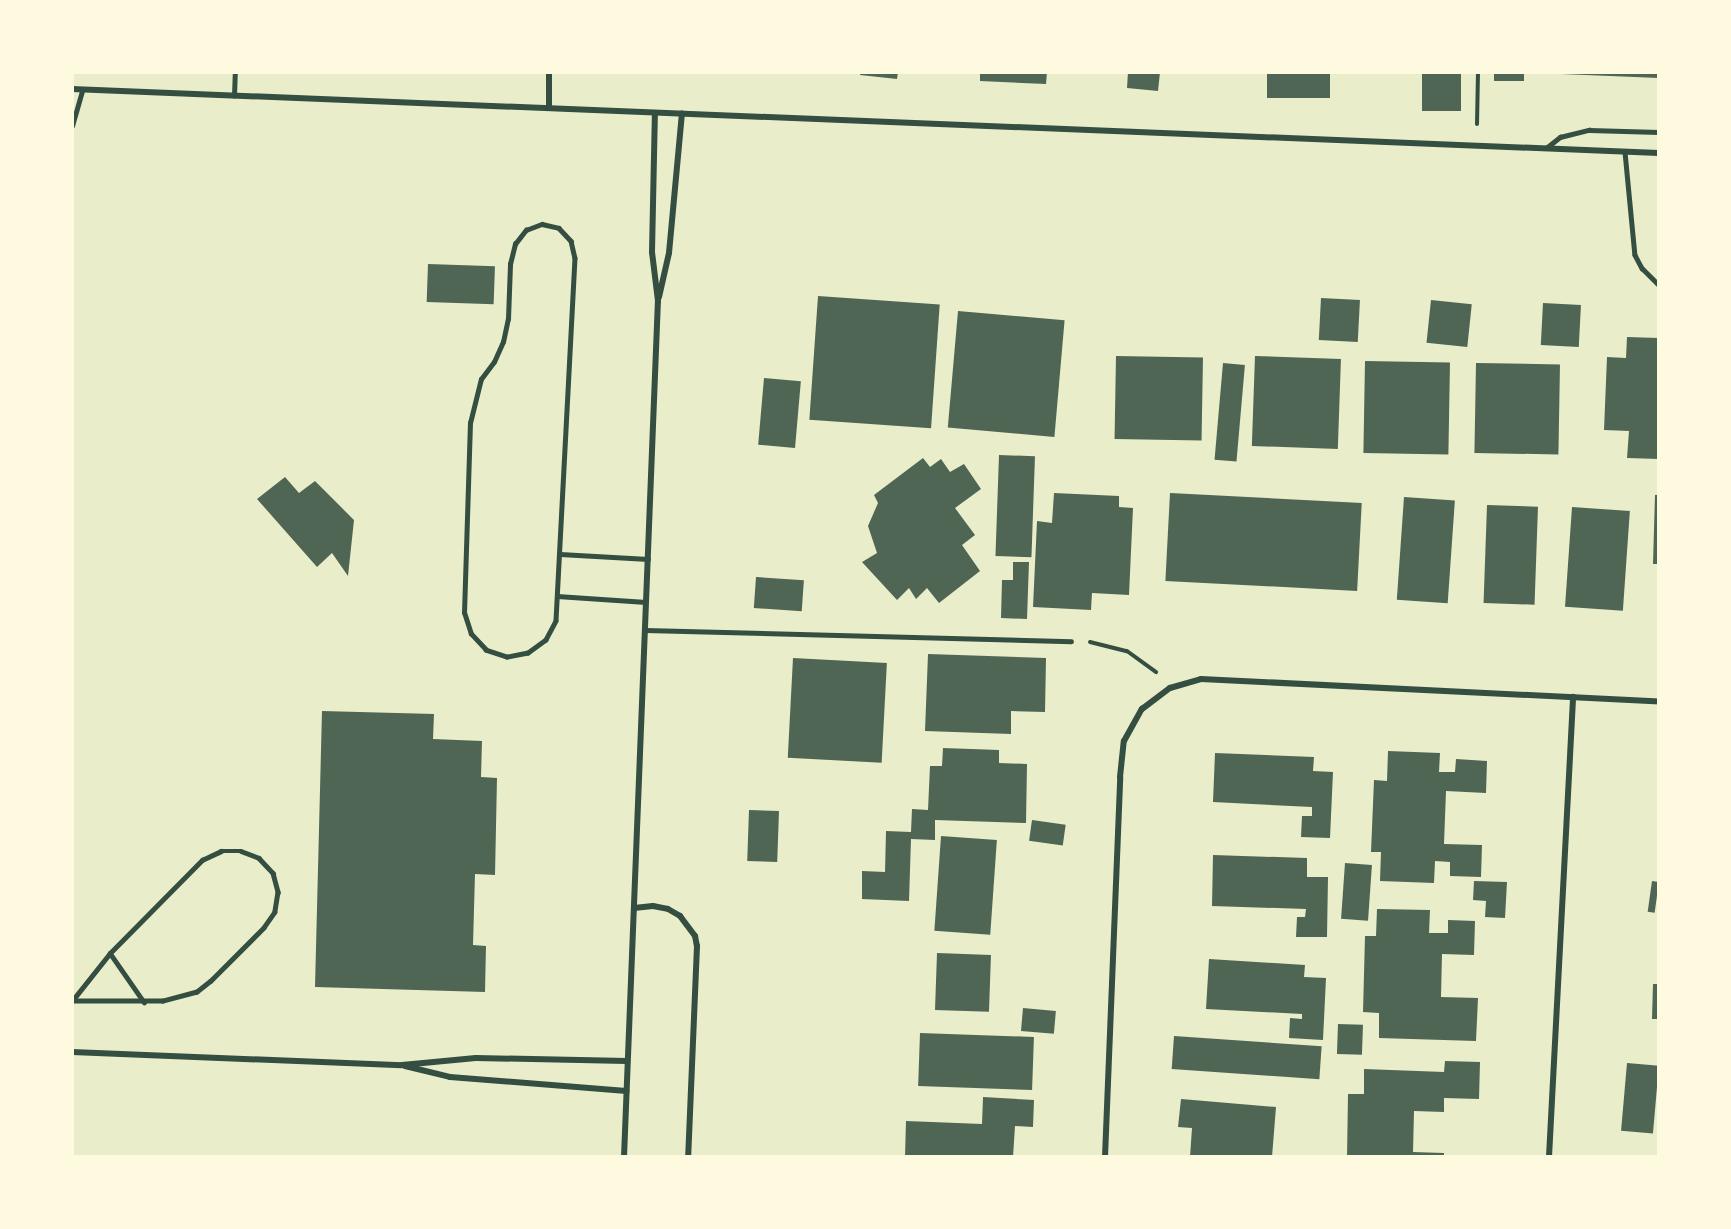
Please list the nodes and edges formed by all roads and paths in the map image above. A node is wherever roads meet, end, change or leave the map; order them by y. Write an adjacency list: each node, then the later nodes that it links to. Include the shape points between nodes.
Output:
1 (236, 72): 6 (lane)
2 (549, 72): 7 (street)
3 (1478, 72): 10 (path, via 1476,124)
4 (72, 89): 5 (street)
5 (82, 90): 6 (street); 11 (lane)
6 (234, 96): 7 (street)
7 (549, 108): 8 (street)
8 (655, 113): 9 (street); 17 (street, via 652,252)
9 (682, 114): 13 (street); 17 (street, via 669,253)
10 (1487, 125)
11 (72, 126)
12 (1659, 132): 13 (lane, via 1589,130 1560,137)
13 (1544, 149): 14 (street)
14 (1625, 152): 15 (street); 16 (lane, via 1635,255)
15 (1659, 153)
16 (1659, 285)
17 (658, 301): 19 (street)
18 (560, 554): 19 (lane); 20 (lane); 20 (lane, via 575,258 572,241 559,228 542,224 526,230 515,244 503,342 481,379 472,413 464,613 471,634 486,650 507,657 528,653 546,640 556,621)
19 (648, 559): 21 (street)
20 (557, 596): 21 (lane)
21 (646, 602): 22 (street)
22 (645, 630): 23 (lane); 27 (street)
23 (1071, 641): 24 (path, via 1100,642 1127,651 1151,667)
24 (1170, 688): 25 (street, via 1201,679); 37 (street, via 1143,709 1124,741)
25 (1573, 697): 26 (street); 38 (street)
26 (1659, 701)
27 (634, 908): 32 (street); 36 (street, via 668,909 680,916 695,936)
28 (110, 953): 29 (lane); 30 (lane); 30 (lane, via 202,860 221,851 241,850 259,858 273,873 278,892 275,912 211,981 181,999)
29 (72, 1001): 30 (lane)
30 (144, 1002)
31 (72, 1052): 33 (street)
32 (627, 1061): 33 (street, via 476,1058); 34 (street)
33 (402, 1065): 34 (street, via 450,1077)
34 (626, 1090): 35 (street)
35 (624, 1157)
36 (688, 1157)
37 (1105, 1157)
38 (1549, 1157)

